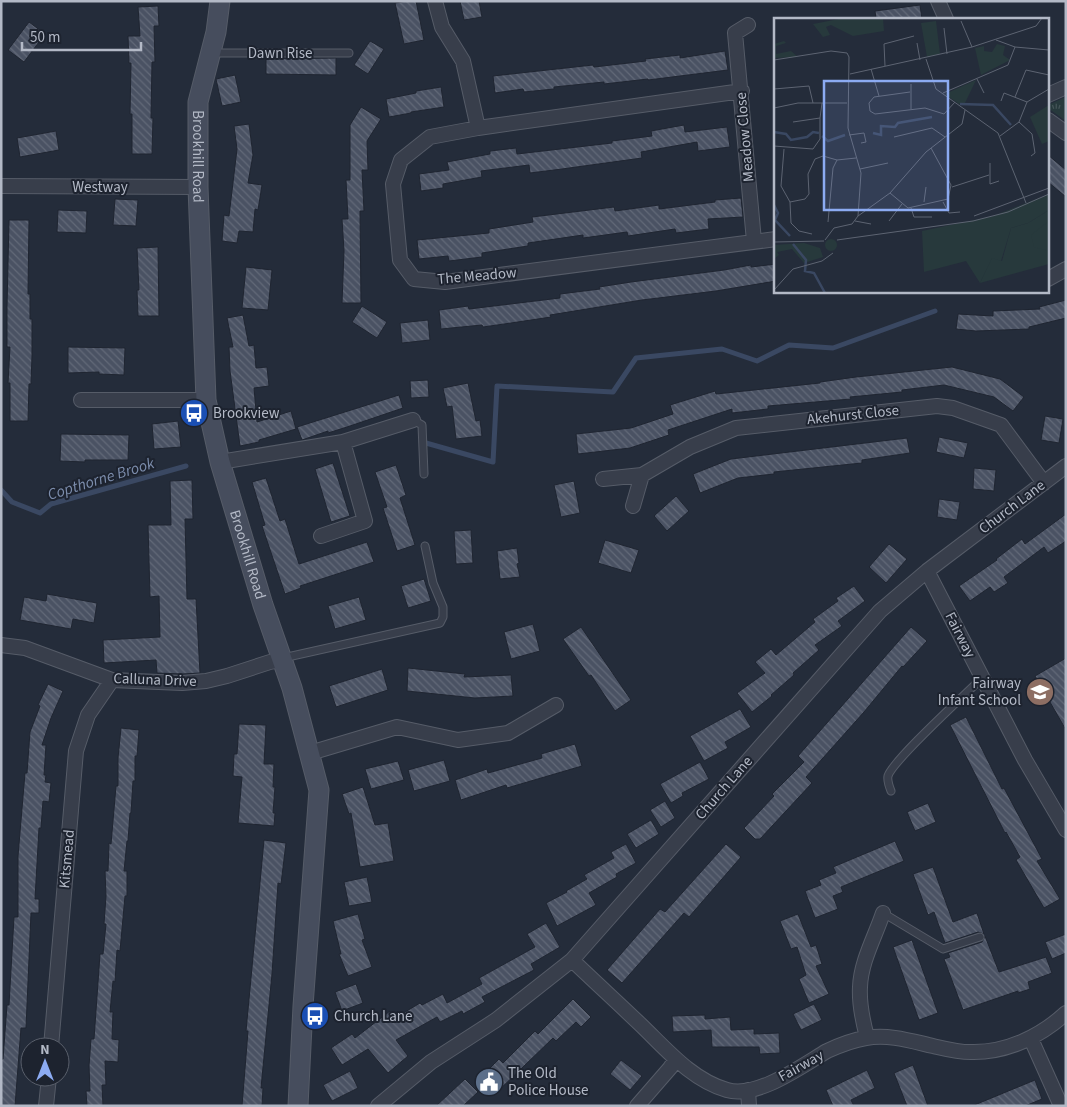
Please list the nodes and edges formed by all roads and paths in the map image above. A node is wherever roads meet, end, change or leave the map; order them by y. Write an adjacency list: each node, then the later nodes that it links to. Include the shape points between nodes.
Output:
1 (220, 1): 6 (street, Brookhill Road)
2 (435, 1): 12 (street, via 442,27 463,61)
3 (938, 1): 4 (street)
4 (946, 18)
5 (748, 25): 9 (street, Meadow Close, via 732,30)
6 (211, 53): 7 (lane, Dawn Rise); 15 (street, Brookhill Road, via 198,102)
7 (349, 53)
8 (1066, 87): 10 (street)
9 (742, 91): 12 (street, The Meadow); 17 (street, Meadow Close)
10 (1050, 94)
11 (1050, 121): 13 (street)
12 (478, 128): 17 (street, The Meadow, via 430,137 401,160 393,184 398,253 414,279 445,282)
13 (1066, 132)
14 (1, 186): 15 (street, Westway)
15 (198, 187): 21 (street, Brookhill Road)
16 (774, 239): 17 (street, The Meadow)
17 (754, 242)
18 (1066, 270): 19 (street)
19 (1050, 278)
20 (81, 400): 21 (street)
21 (206, 400): 24 (street, Brookhill Road)
22 (413, 420): 23 (street); 26 (lane, via 422,425)
23 (343, 442): 24 (street); 31 (street, via 365,521)
24 (220, 462): 35 (street, Brookhill Road)
25 (1066, 466): 29 (street, Church Lane)
26 (424, 474)
27 (642, 475): 28 (street, Akehurst Close); 29 (street, Akehurst Close, via 690,446 736,428 937,406 953,408 1001,425); 30 (street)
28 (603, 479)
29 (1044, 483): 33 (street, Church Lane)
30 (633, 506)
31 (321, 536)
32 (426, 546): 35 (lane, via 433,583 443,607 440,623)
33 (927, 571): 36 (street, Fairway); 44 (street, Church Lane, via 880,611)
34 (1, 645): 37 (street, Calluna Drive, via 25,648)
35 (281, 659): 37 (street, Calluna Drive, via 206,681); 39 (street, Brookhill Road)
36 (982, 678): 40 (lane, via 888,774); 41 (street, Fairway)
37 (112, 680): 46 (street, Kitsmead, via 88,715 76,751)
38 (556, 705): 39 (street, via 508,733 458,740 397,728)
39 (310, 753): 53 (street, Brookhill Road, via 319,790)
40 (891, 791)
41 (1066, 830)
42 (883, 913): 43 (lane, via 944,949); 47 (street, via 866,955 860,987)
43 (980, 937)
44 (572, 960): 49 (street, Fairway); 54 (street, Church Lane, via 496,1020 432,1062)
45 (1066, 1013): 48 (street, Fairway)
46 (52, 1037)
47 (867, 1038): 48 (street, Fairway, via 898,1038 974,1052 995,1050); 51 (street, Fairway, via 848,1042 768,1085)
48 (1031, 1039): 57 (street)
49 (676, 1059): 51 (street, Fairway, via 701,1079 729,1091); 55 (street)
50 (48, 1087): 52 (street)
51 (748, 1090): 56 (street)
52 (46, 1106)
53 (298, 1106)
54 (378, 1106)
55 (637, 1106)
56 (749, 1106)
57 (1061, 1106)

